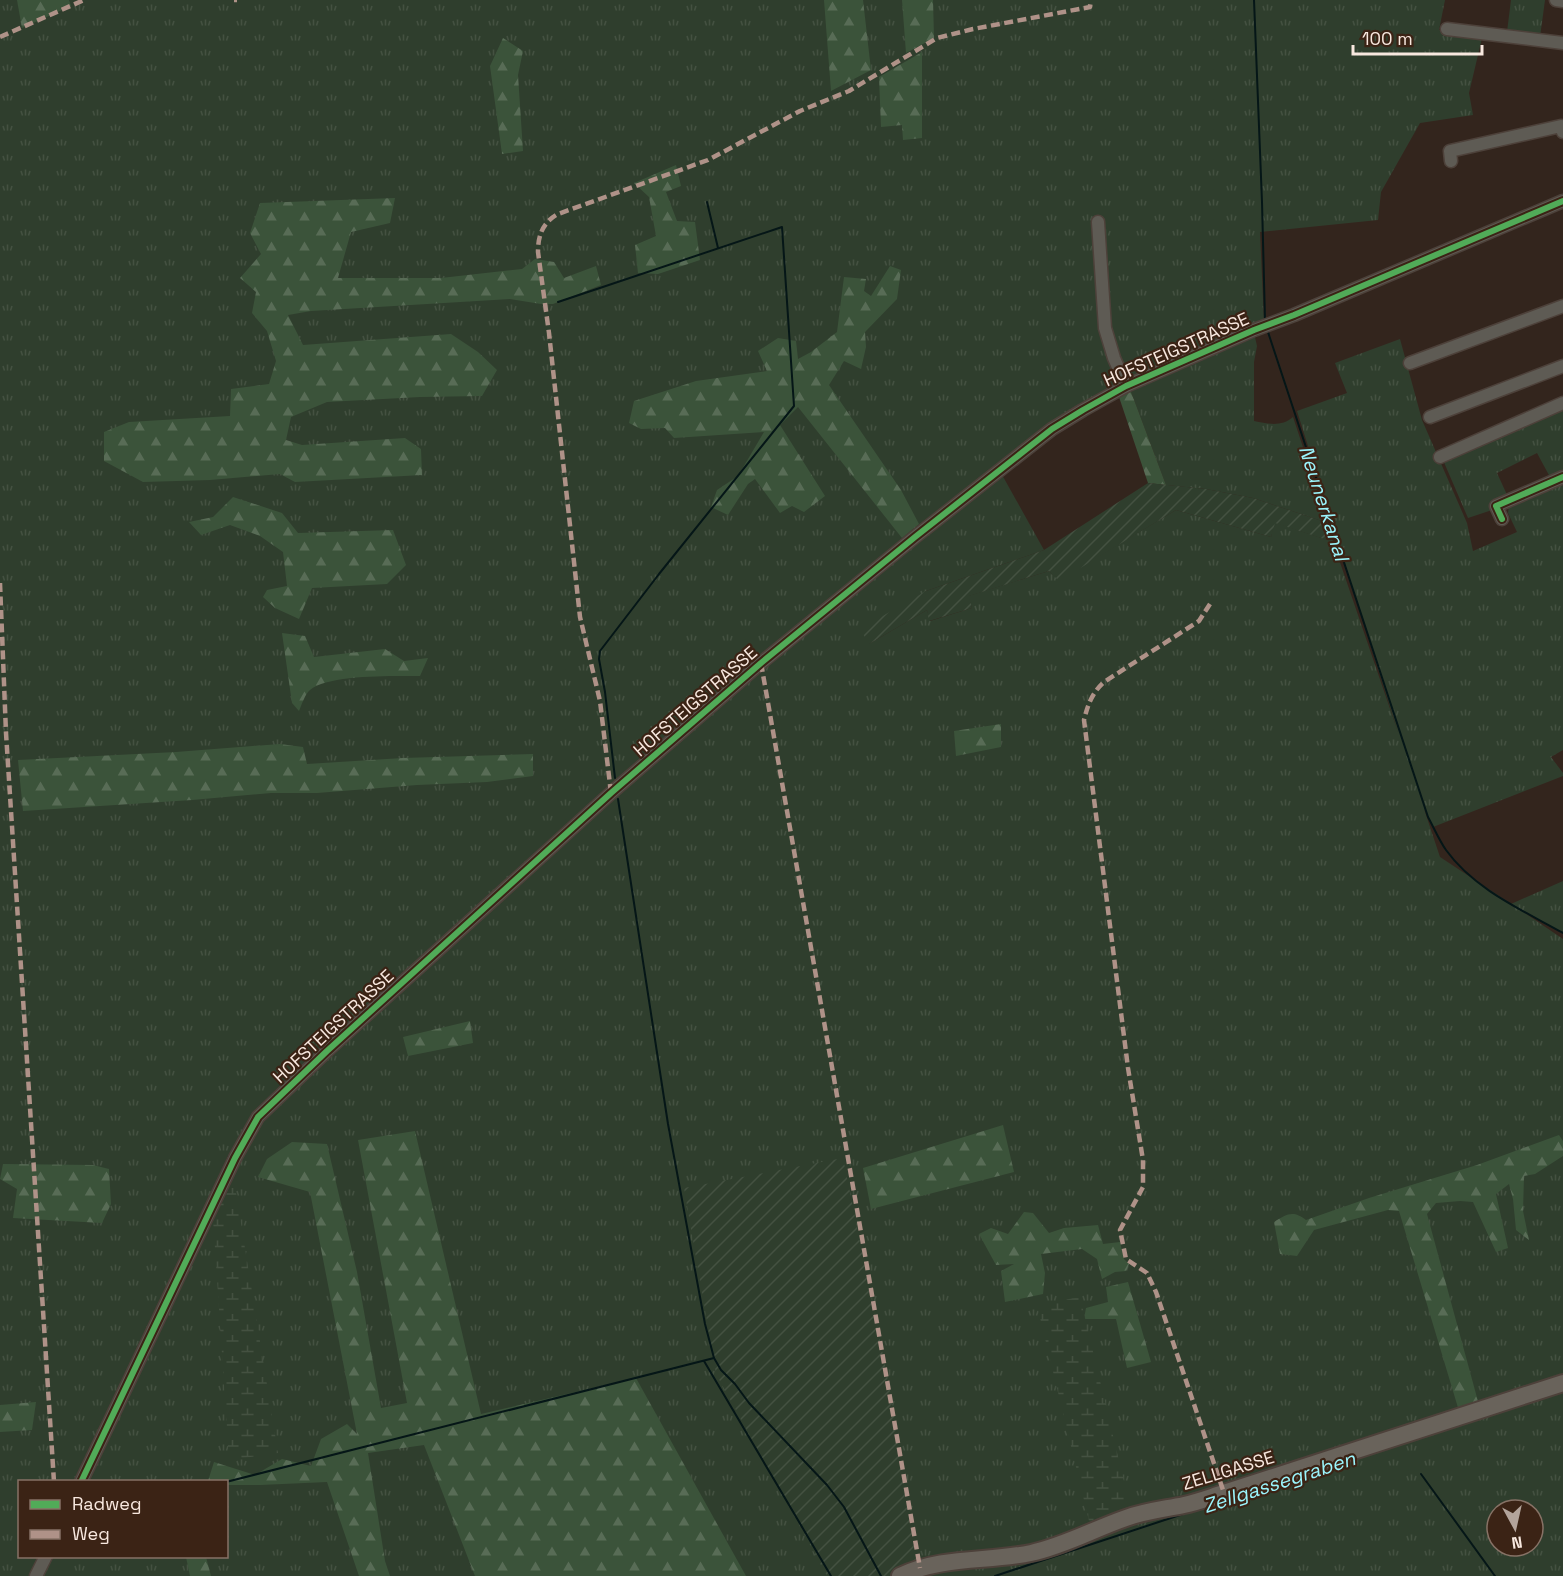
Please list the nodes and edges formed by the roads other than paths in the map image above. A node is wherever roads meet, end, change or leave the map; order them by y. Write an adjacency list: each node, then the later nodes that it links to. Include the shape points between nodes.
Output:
1 (1556, 0): 2 (street)
2 (1563, 1)
3 (1447, 29): 4 (street)
4 (1563, 43)
5 (1563, 132): 6 (street, via 1561,126 1450,151)
6 (1451, 161)
7 (1563, 201): 12 (street, HOFSTEIGSTRASSE)
8 (1098, 222): 12 (street, HOFSTEIGSTRASSE, via 1105,328)
9 (1563, 306): 10 (street)
10 (1410, 363)
11 (1563, 366): 14 (street)
12 (1126, 386): 19 (street, HOFSTEIGSTRASSE, via 1052,429 761,663 611,793 258,1117)
13 (1563, 404): 15 (street)
14 (1430, 417)
15 (1440, 457)
16 (1563, 477): 17 (street, via 1496,506)
17 (1502, 519)
18 (1563, 1383): 22 (main road, ZELLGASSE, via 1186,1505 1137,1515 1050,1548 943,1562)
19 (82, 1480)
20 (45, 1558): 21 (street)
21 (36, 1576)
22 (900, 1576)

